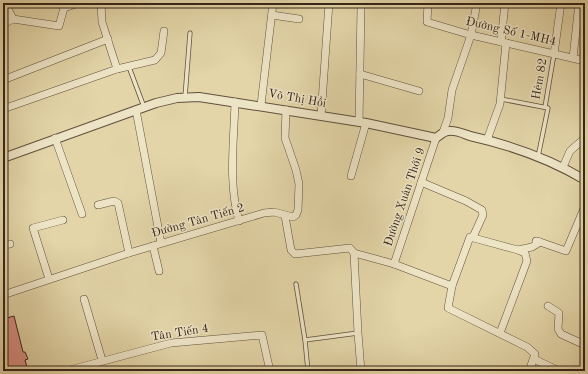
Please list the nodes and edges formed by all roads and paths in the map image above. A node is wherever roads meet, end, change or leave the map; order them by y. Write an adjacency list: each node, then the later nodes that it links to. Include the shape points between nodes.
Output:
1 (5, 3): 15 (street)
2 (79, 3): 12 (street)
3 (101, 3): 21 (street, via 102,22)
4 (273, 3): 14 (street)
5 (329, 3): 39 (street)
6 (428, 3): 20 (street, Đường Số 1-MH4, via 427,22)
7 (477, 3): 20 (street)
8 (505, 3): 22 (street)
9 (561, 3): 23 (street)
10 (579, 3): 11 (street); 24 (street)
11 (585, 4)
12 (62, 5): 15 (street, via 59,26)
13 (361, 8): 28 (street)
14 (272, 15): 16 (street); 34 (street)
15 (13, 19): 17 (street)
16 (299, 19)
17 (3, 24)
18 (164, 31): 26 (street, via 158,57 151,62)
19 (190, 33): 31 (lane)
20 (471, 35): 22 (street, Đường Số 1-MH4); 41 (street, via 452,90)
21 (108, 39): 27 (street); 29 (street)
22 (504, 42): 23 (street, Đường Số 1-MH4); 32 (street)
23 (554, 54): 24 (street, Đường Số 1-MH4); 35 (lane, Hẻm 82)
24 (573, 58): 25 (street, Đường Số 1-MH4)
25 (585, 61)
26 (129, 66): 27 (street); 36 (lane)
27 (117, 69): 37 (street)
28 (360, 74): 30 (street); 40 (street)
29 (3, 80)
30 (419, 91)
31 (186, 97): 33 (street, Võ Thị Hồi); 36 (street, Võ Thị Hồi)
32 (501, 99): 35 (lane); 45 (street)
33 (235, 102): 34 (street, Võ Thị Hồi); 57 (street, via 233,181)
34 (261, 105): 38 (street, Võ Thị Hồi)
35 (545, 107): 47 (lane, Hẻm 82, via 548,111)
36 (140, 108): 42 (street, Võ Thị Hồi); 59 (street)
37 (3, 109)
38 (286, 110): 39 (street, Võ Thị Hồi); 55 (street, via 285,138 299,184 296,215)
39 (321, 116): 40 (street, Võ Thị Hồi)
40 (363, 122): 43 (street, Võ Thị Hồi); 49 (street)
41 (443, 132): 43 (street); 45 (street, via 450,130)
42 (55, 138): 46 (street, Võ Thị Hồi); 54 (street)
43 (436, 138): 51 (street, Đường Xuân Thới 9)
44 (585, 138): 48 (street, via 570,151)
45 (487, 140): 47 (street)
46 (3, 158)
47 (538, 158): 48 (street)
48 (563, 167): 50 (street)
49 (351, 176)
50 (585, 180)
51 (421, 182): 58 (street, via 482,210 483,215); 64 (street, Đường Xuân Thới 9)
52 (98, 205): 62 (street, via 114,201 118,203)
53 (585, 206): 61 (street, via 566,251 538,242 532,247)
54 (82, 214)
55 (285, 216): 57 (street, Đường Tân Tiến 2, via 274,212); 63 (street, via 291,250 295,254 350,248)
56 (63, 220): 66 (street, via 33,228)
57 (239, 221): 59 (street, Đường Tân Tiến 2)
58 (473, 237): 61 (street); 68 (street, via 470,238)
59 (161, 243): 60 (street, Đường Tân Tiến 2)
60 (153, 246): 62 (street, Đường Tân Tiến 2); 65 (street)
61 (518, 250): 73 (street, via 525,253 527,261)
62 (129, 253): 66 (street, Đường Tân Tiến 2)
63 (354, 253): 64 (street); 72 (street)
64 (394, 264): 68 (street)
65 (159, 271)
66 (49, 279): 69 (street, Đường Tân Tiến 2)
67 (296, 284): 74 (lane)
68 (452, 286): 73 (street, via 448,308)
69 (3, 294)
70 (84, 299): 77 (street)
71 (548, 306): 75 (street, via 559,312 558,329 561,334)
72 (358, 333): 74 (lane); 81 (street)
73 (500, 333): 76 (street, via 527,347 535,354)
74 (305, 340): 80 (lane)
75 (585, 345)
76 (534, 358): 82 (street); 83 (street)
77 (102, 360): 78 (street, Tân Tiến 4); 79 (street, Tân Tiến 4, via 171,343 262,335)
78 (66, 371)
79 (270, 371)
80 (308, 371)
81 (361, 371)
82 (529, 371)
83 (558, 371)

